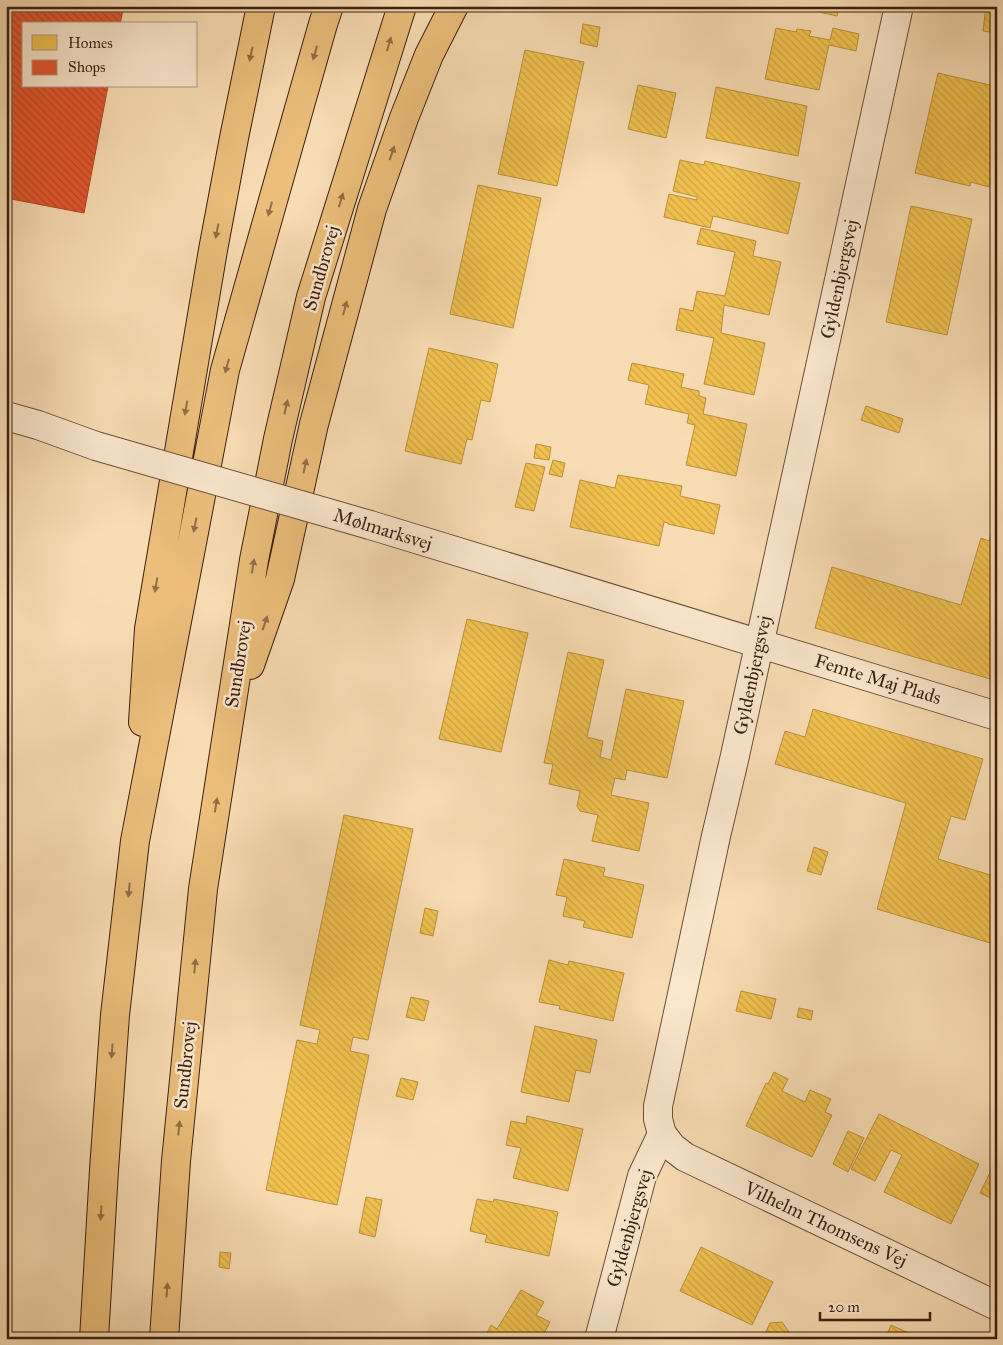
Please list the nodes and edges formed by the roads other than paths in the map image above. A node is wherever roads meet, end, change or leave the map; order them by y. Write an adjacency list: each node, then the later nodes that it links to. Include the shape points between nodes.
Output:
1 (261, 6): 10 (main road, one-way to 10, via 213,250 149,629)
2 (330, 6): 10 (main road, one-way to 10, via 225,370)
3 (402, 6): 9 (main road, Sundbrovej, one-way to 3, via 254,560 311,297)
4 (454, 6): 9 (main road, one-way to 4, via 280,579 314,424 372,209 429,55)
5 (900, 6): 7 (street, Gyldenbjergsvej)
6 (6, 416): 7 (street, Mølmarksvej, bridge, via 96,446)
7 (759, 643): 8 (street, Femte Maj Plads); 11 (street, Gyldenbjergsvej, via 658,1106)
8 (997, 716)
9 (226, 736): 14 (main road, Sundbrovej, one-way to 9, via 176,1160 202,889)
10 (135, 841): 13 (main road, one-way to 13, via 115,1016)
11 (662, 1134): 12 (street, Vilhelm Thomsens Vej, via 685,1157); 15 (street, Gyldenbjergsvej, via 642,1176)
12 (997, 1306)
13 (94, 1339)
14 (164, 1339)
15 (599, 1339)

